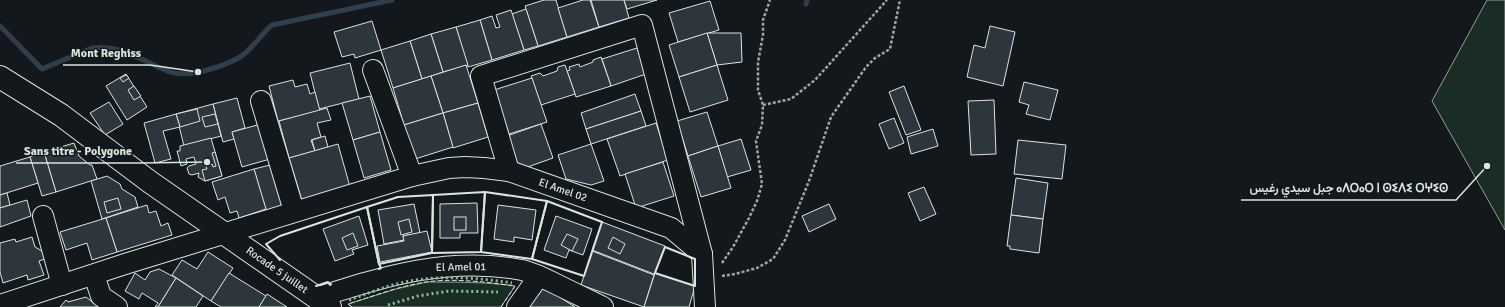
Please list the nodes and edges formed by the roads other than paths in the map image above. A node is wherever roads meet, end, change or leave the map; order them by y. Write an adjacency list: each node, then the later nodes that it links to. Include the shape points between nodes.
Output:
1 (373, 70): 5 (street)
2 (0, 77): 8 (main road, Rocade 5 juillet, via 61,115)
3 (261, 101): 6 (street)
4 (509, 171): 5 (street, El Amel 02, via 460,167); 9 (street, El Amel 02, via 671,228); 9 (street, via 481,76 642,25)
5 (412, 176): 6 (street, El Amel 02)
6 (294, 212): 8 (street, El Amel 02)
7 (43, 216): 12 (street)
8 (224, 234): 10 (street, El Amel 02); 13 (main road, Rocade 5 juillet)
9 (702, 254): 18 (street)
10 (94, 274): 12 (street, El Amel 02); 15 (street, via 101,296)
11 (539, 276): 13 (street, El Amel 01, via 523,270 482,266 433,267 369,281); 16 (street); 17 (street, El Amel 01)
12 (62, 285): 14 (street, El Amel 02)
13 (323, 302)
14 (0, 305)
15 (117, 307)
16 (516, 307)
17 (603, 307)
18 (705, 307)

